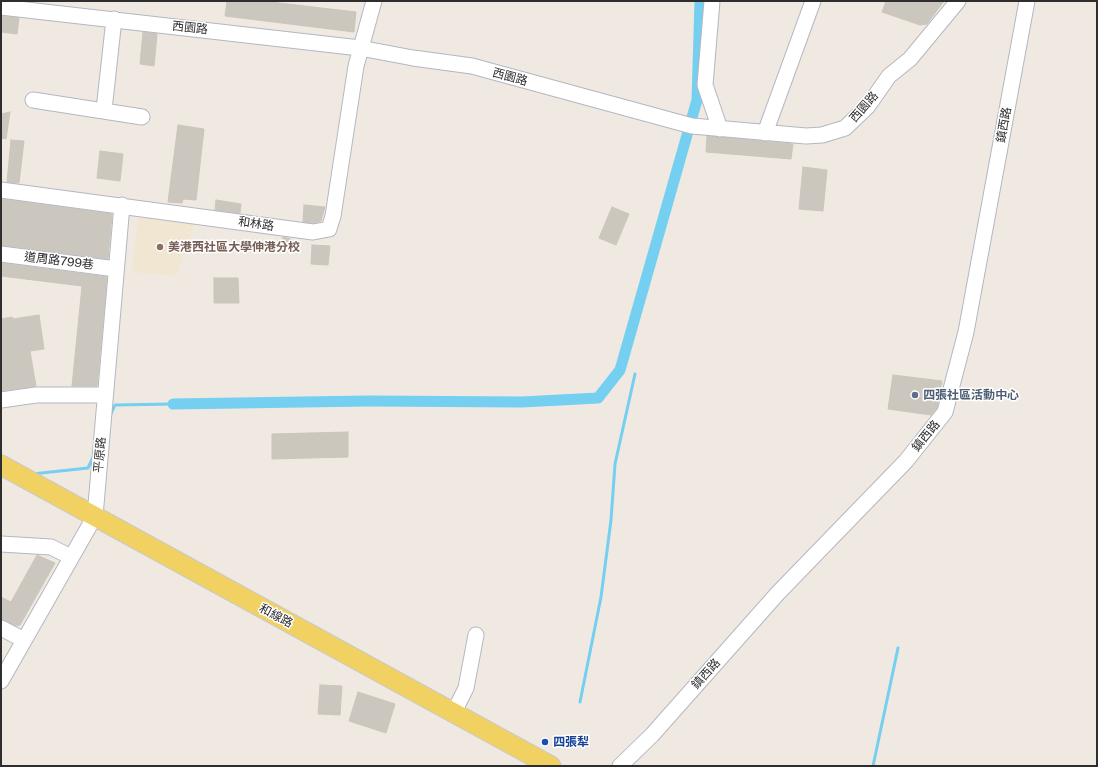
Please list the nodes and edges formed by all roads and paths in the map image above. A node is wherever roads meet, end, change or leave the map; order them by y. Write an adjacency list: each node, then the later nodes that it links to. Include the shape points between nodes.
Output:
1 (374, 1): 9 (street)
2 (712, 1): 13 (street, via 705,84)
3 (813, 1): 14 (street)
4 (958, 1): 14 (street, 西園路, via 910,59 889,76 868,106 845,128 822,135)
5 (1027, 1): 31 (street, 鎮西路, via 966,332 945,412 906,461 778,593 652,735)
6 (1, 7): 7 (street, 西園路)
7 (48, 7): 8 (street, 西園路)
8 (114, 19): 9 (street, 西園路); 11 (street)
9 (360, 48): 13 (street, 西園路, via 472,66 686,125); 16 (street, 和林路, via 329,228 313,232)
10 (33, 100): 11 (street)
11 (104, 110): 12 (street)
12 (142, 116)
13 (720, 129): 14 (street, 西園路)
14 (765, 133)
15 (1, 190): 16 (street, 和林路)
16 (122, 205): 18 (street, 平原路)
17 (1, 254): 18 (street, 道周路799巷)
18 (116, 268): 19 (street, 平原路)
19 (105, 395): 20 (street, via 36,395); 22 (street, 平原路)
20 (1, 400)
21 (1, 465): 22 (main road, 和線路)
22 (95, 516): 24 (street, 平原路); 29 (main road, 和線路)
23 (1, 544): 24 (street, via 52,547)
24 (71, 557): 27 (street, 平原路)
25 (1, 628): 27 (street)
26 (476, 635): 29 (street, via 466,688)
27 (24, 640): 28 (street, 平原路)
28 (1, 681)
29 (454, 712): 30 (main road, 和線路)
30 (551, 766)
31 (620, 766)

